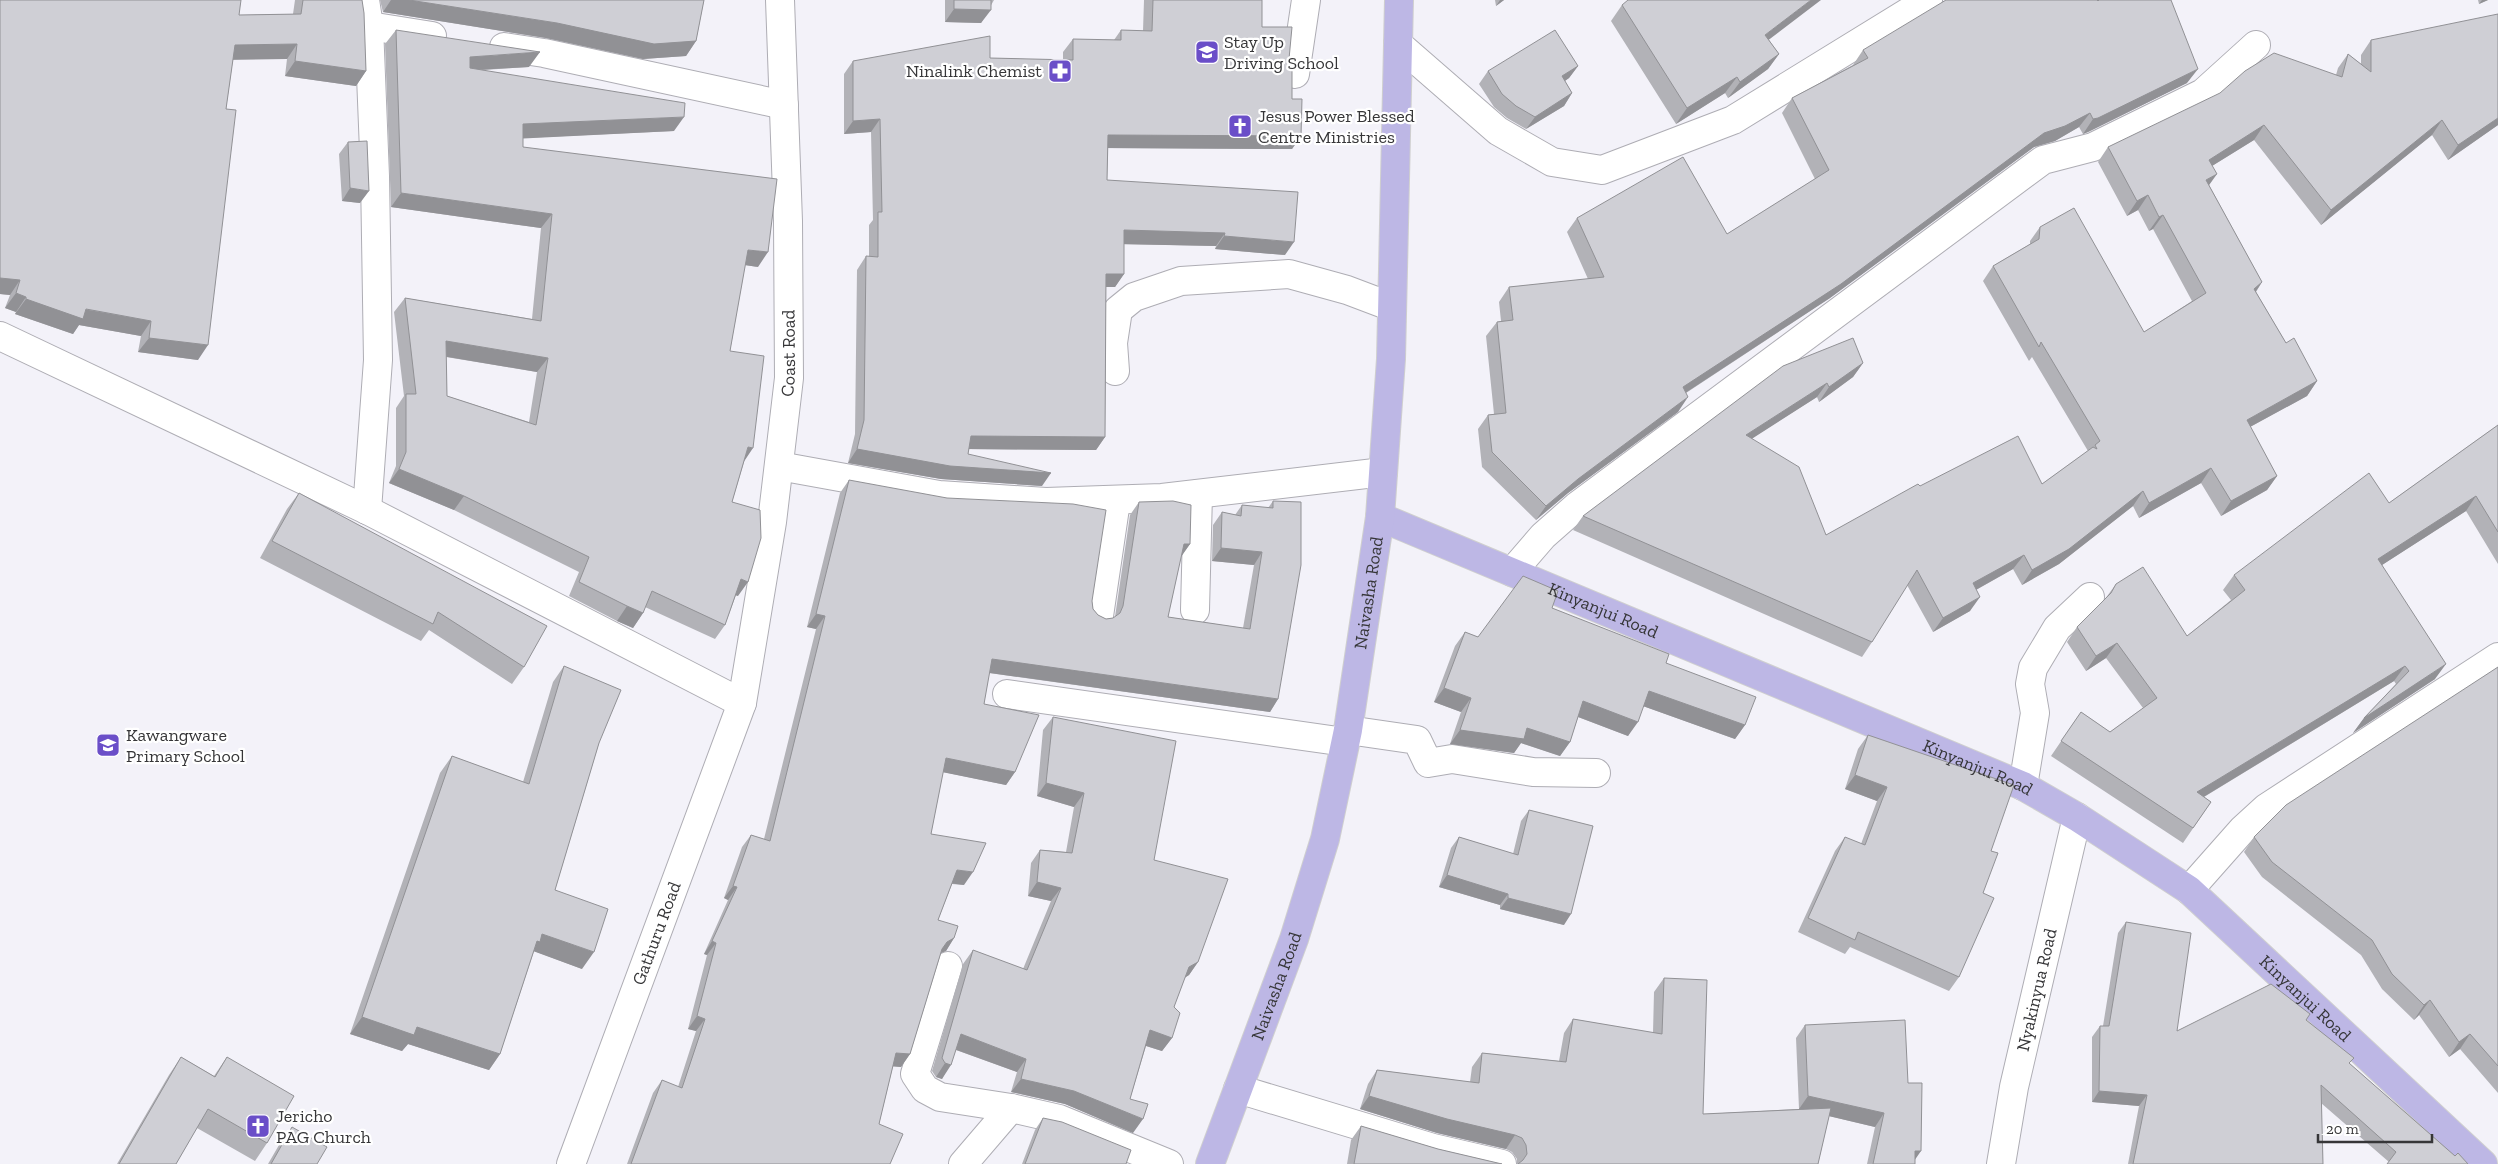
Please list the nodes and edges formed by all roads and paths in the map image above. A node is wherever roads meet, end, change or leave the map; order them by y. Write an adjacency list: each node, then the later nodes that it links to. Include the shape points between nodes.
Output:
1 (365, 0): 6 (street)
2 (780, 0): 10 (street, Coast Road)
3 (1306, 0): 9 (street)
4 (1399, 0): 7 (main road, Naivasha Road)
5 (1928, 0): 7 (street, via 1733,120 1602,170 1552,162 1498,132)
6 (369, 26): 10 (street, via 544,53); 18 (street, via 378,360)
7 (1398, 44): 11 (main road, Naivasha Road)
8 (2256, 45): 20 (street, via 2203,93 2093,147 2043,160 1577,506 1543,536)
9 (1295, 74)
10 (784, 105): 14 (street, Coast Road, via 789,378)
11 (1392, 306): 13 (street, via 1289,274 1181,281 1134,297 1118,310 1113,343); 15 (main road, Naivasha Road)
12 (0, 336): 18 (street)
13 (1115, 371)
14 (778, 466): 17 (street, via 939,495 1046,502); 26 (street, Coast Road)
15 (1384, 472): 16 (street); 19 (main road, Naivasha Road)
16 (1198, 494): 17 (street); 22 (street)
17 (1116, 501): 23 (street)
18 (367, 510): 26 (street)
19 (1380, 517): 20 (main road, Kinyanjui Road); 27 (main road, Naivasha Road)
20 (1512, 572): 29 (main road, Kinyanjui Road)
21 (2090, 597): 29 (street, via 2057,628 2033,668 2030,684 2035,713)
22 (1195, 610)
23 (1098, 616)
24 (2498, 657): 31 (street, via 2266,808 2243,829)
25 (1007, 694): 27 (street)
26 (742, 703): 35 (street, Gathuru Road)
27 (1347, 736): 28 (street, via 1417,740 1428,763 1452,759 1533,772); 33 (main road, Naivasha Road, via 1322,848 1294,939)
28 (1596, 773)
29 (2023, 786): 30 (main road, Kinyanjui Road)
30 (2077, 817): 31 (main road, Kinyanjui Road); 40 (street, Nyakinyua Road, via 2014,1087)
31 (2190, 890): 41 (main road, Kinyanjui Road)
32 (948, 966): 34 (street, via 915,1074 918,1081 940,1097)
33 (1238, 1089): 38 (main road, Naivasha Road); 39 (street, via 1433,1148)
34 (1012, 1108): 36 (street); 37 (street, via 1058,1119)
35 (571, 1164)
36 (963, 1164)
37 (1169, 1164)
38 (1210, 1164)
39 (1502, 1164)
40 (2001, 1164)
41 (2482, 1164)

